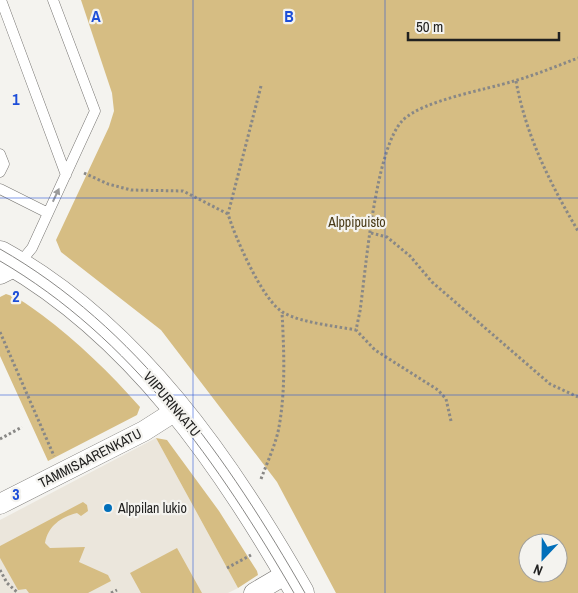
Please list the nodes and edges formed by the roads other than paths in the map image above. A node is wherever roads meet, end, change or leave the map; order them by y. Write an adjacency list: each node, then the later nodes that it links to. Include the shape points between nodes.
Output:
1 (1, 0): 5 (lane)
2 (53, 0): 5 (lane, via 95,111)
3 (0, 154): 4 (lane, via 4,164)
4 (0, 172)
5 (66, 175): 7 (lane, one-way to 5)
6 (0, 189): 7 (lane)
7 (48, 213): 8 (lane)
8 (13, 261): 9 (street, VIIPURINKATU, via 94,322)
9 (178, 410): 10 (street, TAMMISAARENKATU, via 106,457 60,473); 11 (street, VIIPURINKATU, via 238,491)
10 (0, 504)
11 (294, 583): 12 (street)
12 (254, 593)

